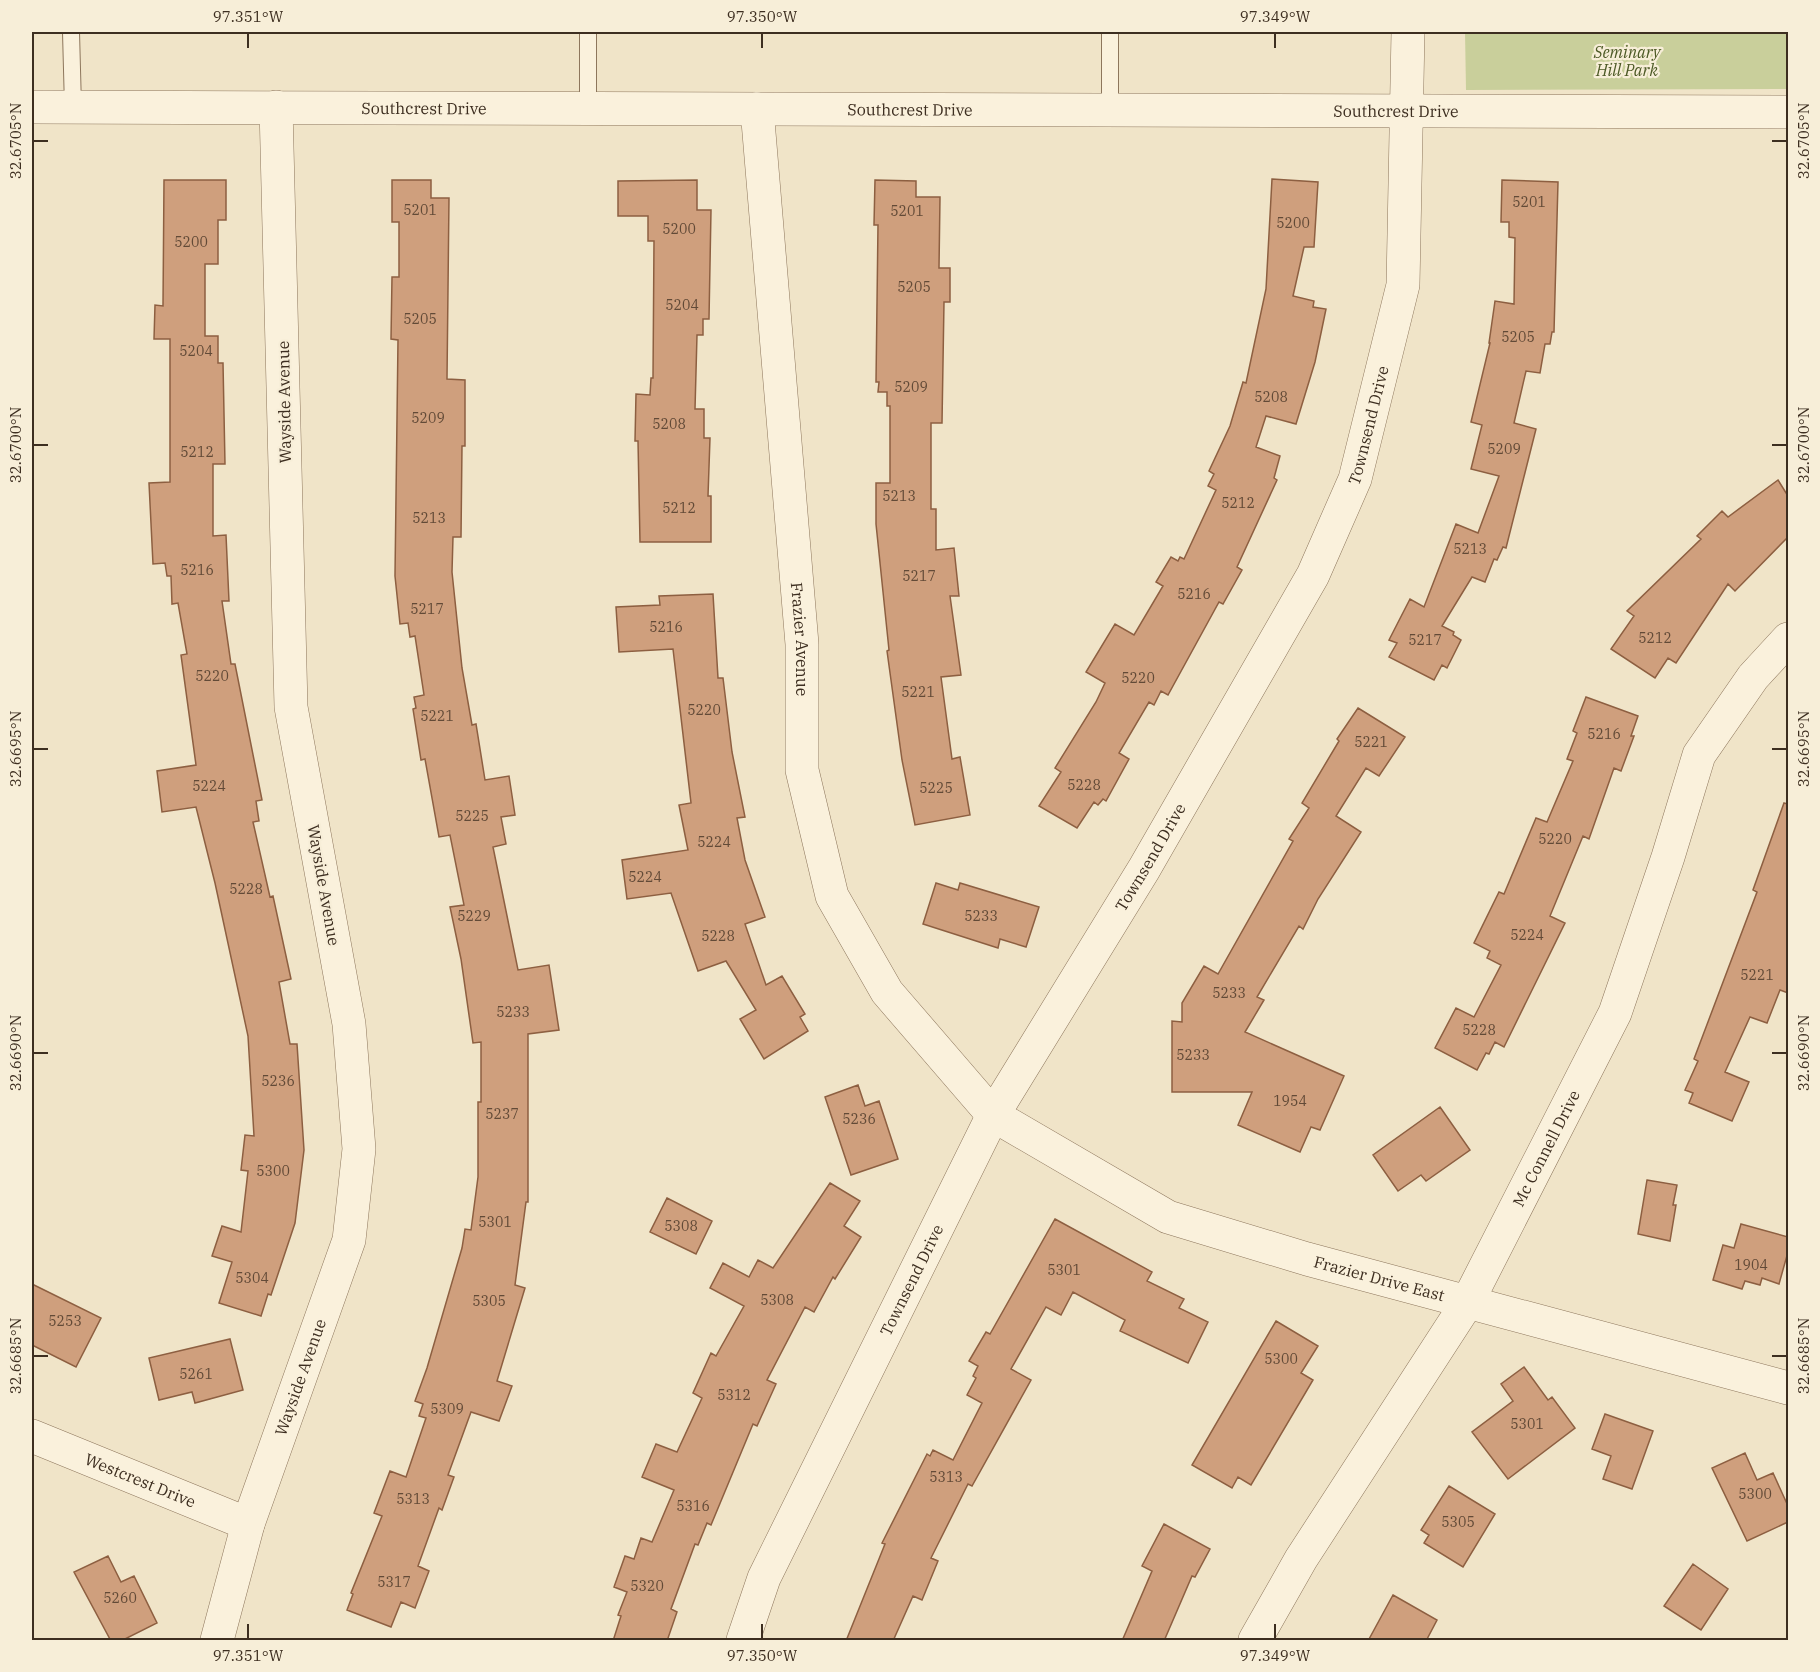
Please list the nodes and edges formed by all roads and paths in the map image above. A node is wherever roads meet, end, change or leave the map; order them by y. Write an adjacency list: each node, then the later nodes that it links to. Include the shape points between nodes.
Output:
1 (71, 32): 6 (lane)
2 (588, 32): 8 (lane)
3 (1110, 32): 10 (lane)
4 (1408, 32): 11 (street, Townsend Drive)
5 (32, 107): 6 (street, Southcrest Drive)
6 (73, 107): 7 (street, Southcrest Drive)
7 (276, 107): 8 (street, Southcrest Drive); 18 (street, Wayside Avenue, via 291,707 349,1024 359,1149 349,1240)
8 (588, 109): 9 (street, Southcrest Drive)
9 (758, 109): 10 (street, Southcrest Drive); 14 (street, Frazier Avenue, via 802,644 802,770 832,896 887,992)
10 (1110, 110): 11 (street, Southcrest Drive)
11 (1407, 110): 12 (street, Southcrest Drive); 14 (street, Townsend Drive, via 1403,285 1355,479 1313,575 1144,869)
12 (1788, 112)
13 (1788, 639): 15 (street, Mc Connell Drive, via 1753,677 1699,755 1615,1013)
14 (993, 1115): 15 (street, Frazier Drive East, via 1168,1217); 20 (street, Townsend Drive, via 764,1578)
15 (1467, 1303): 16 (street, Frazier Drive East); 21 (street, Mc Connell Drive, via 1301,1559)
16 (1788, 1388)
17 (32, 1436): 18 (street, Westcrest Drive)
18 (248, 1524): 19 (street, Wayside Avenue)
19 (217, 1641)
20 (743, 1641)
21 (1255, 1641)

